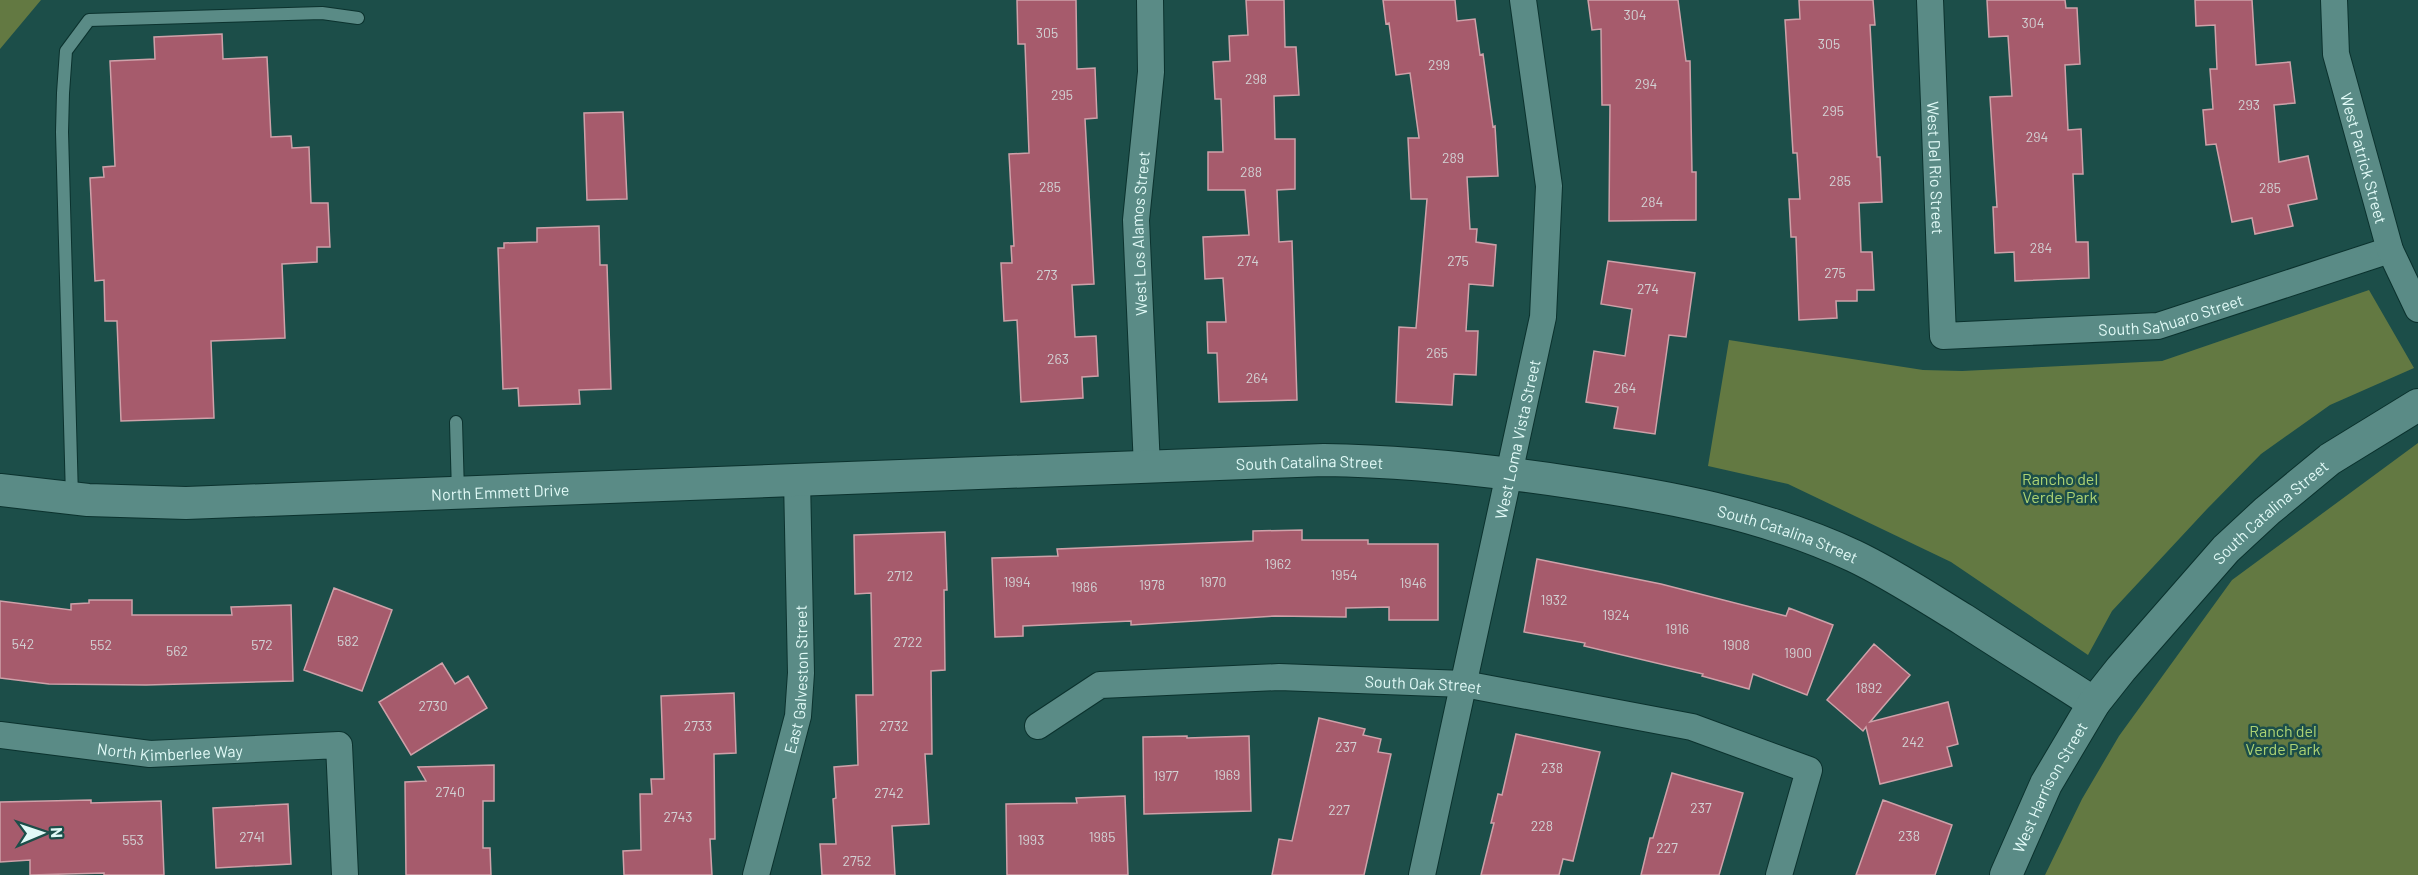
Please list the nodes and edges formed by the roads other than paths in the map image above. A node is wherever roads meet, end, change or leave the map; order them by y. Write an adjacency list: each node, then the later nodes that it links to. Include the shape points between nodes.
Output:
1 (1150, 0): 11 (street, West Los Alamos Street, via 1151,72 1136,220)
2 (1523, 0): 13 (street, West Loma Vista Street, via 1549,186 1544,317)
3 (1930, 0): 8 (street, West Del Rio Street)
4 (2334, 0): 6 (street, West Patrick Street, via 2336,54)
5 (358, 18): 17 (lane, via 321,13 89,20 66,51 62,132)
6 (2390, 250): 7 (street, West Patrick Street); 8 (street, South Sahuaro Street, via 2158,326)
7 (2418, 309)
8 (1943, 336)
9 (2418, 405): 19 (street, South Catalina Street, via 2330,459 2267,511 2226,549)
10 (456, 422): 16 (lane)
11 (1147, 467): 12 (street, South Catalina Street); 13 (street, South Catalina Street, via 1324,460 1382,461)
12 (1002, 471): 14 (street, North Emmett Drive)
13 (1510, 473): 18 (street, West Loma Vista Street); 19 (street, South Catalina Street, via 1692,502 1771,524 1854,556 1929,598)
14 (796, 479): 16 (street, North Emmett Drive); 23 (street, East Galveston Street, via 801,673 798,716)
15 (0, 490): 17 (street, North Emmett Drive)
16 (459, 495): 17 (street, North Emmett Drive, via 186,503)
17 (72, 498)
18 (1464, 684): 20 (street, South Oak Street, via 1279,677 1100,685); 24 (street, West Loma Vista Street); 25 (street, South Oak Street, via 1692,727 1809,770)
19 (2094, 703): 26 (street, West Harrison Street, via 2046,784)
20 (1038, 726)
21 (0, 735): 22 (street, North Kimberlee Way, via 150,754 339,745)
22 (345, 875)
23 (756, 875)
24 (1422, 875)
25 (1779, 875)
26 (2006, 875)

